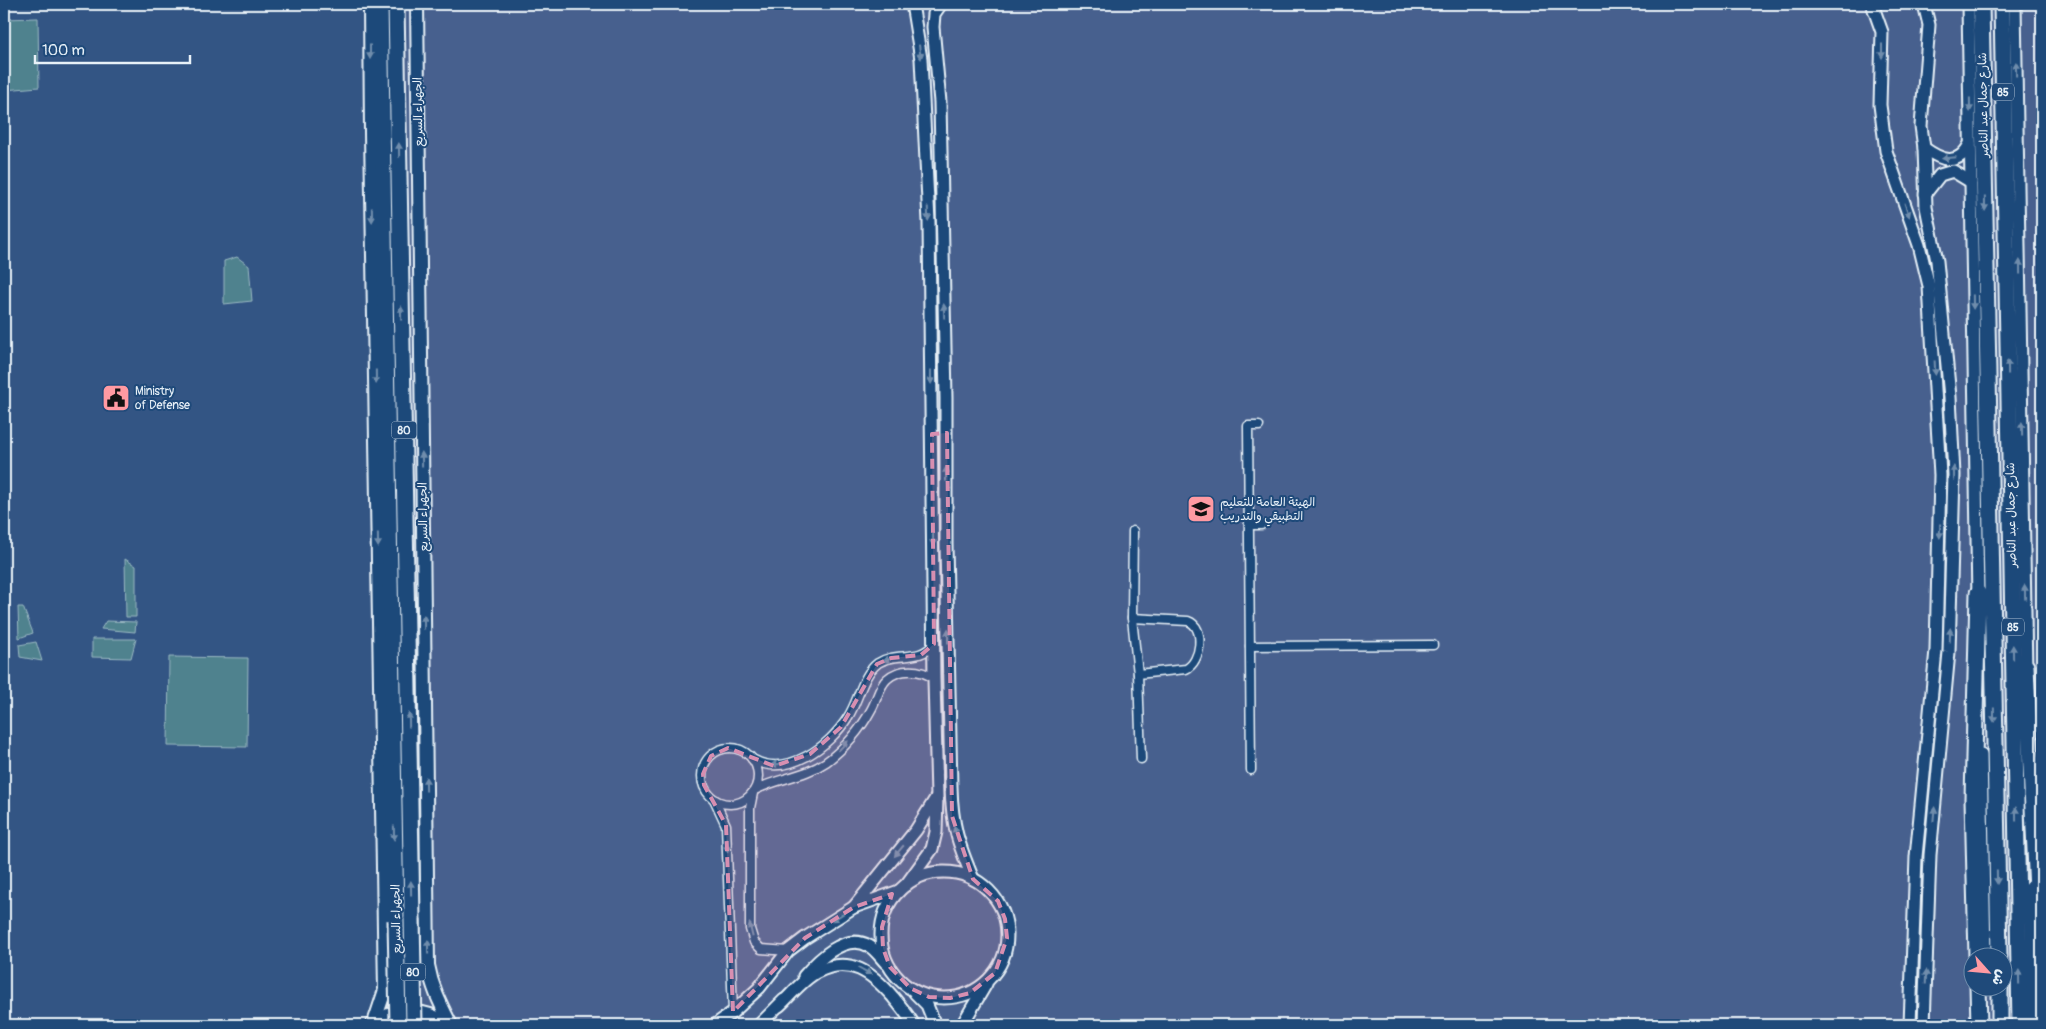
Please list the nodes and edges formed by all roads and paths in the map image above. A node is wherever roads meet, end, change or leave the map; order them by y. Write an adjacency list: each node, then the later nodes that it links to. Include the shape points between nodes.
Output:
1 (370, 4): 59 (main road, الجهراء السريع, one-way to 59, via 385,990)
2 (380, 4): 60 (highway, الجهراء السريع / 80, one-way to 60, bridge)
3 (396, 4): 61 (highway, الجهراء السريع / 80, one-way to 3, bridge)
4 (416, 4): 62 (main road, الجهراء السريع, one-way to 4, via 431,983 428,965)
5 (912, 4): 19 (street, one-way to 19, via 921,59 924,113)
6 (941, 4): 18 (street, one-way to 6, via 940,102 933,26 934,14)
7 (1872, 4): 29 (street, one-way to 29, via 1882,32 1880,105 1886,150 1919,245 1929,286 1940,484)
8 (1924, 4): 14 (street, via 1929,26 1921,126)
9 (1968, 4): 13 (street, one-way to 13)
10 (1981, 4): 47 (highway, شارع جمال عبد الناصر / 85, one-way to 47)
11 (2002, 4): 73 (highway, شارع جمال عبد الناصر / 85, one-way to 11)
12 (2015, 4): 28 (street, one-way to 12)
13 (1970, 144): 14 (street, one-way to 14, via 1963,154 1950,160 1938,158); 15 (street)
14 (1924, 148): 16 (street)
15 (1971, 182): 16 (street, via 1953,171 1940,175); 23 (street, one-way to 23)
16 (1925, 194): 31 (street, one-way to 16, via 1954,476 1937,261)
17 (1259, 426): 20 (street, via 1248,426)
18 (947, 433): 19 (street); 30 (street, one-way to 18)
19 (932, 434): 25 (street, one-way to 25)
20 (1249, 525): 21 (street); 27 (street)
21 (1261, 525)
22 (1133, 531): 24 (street)
23 (1978, 593): 45 (highway, via 1973,799); 46 (street)
24 (1132, 618): 33 (street); 33 (street, via 1188,621 1199,630 1198,657 1190,668)
25 (934, 644): 32 (street); 36 (street, one-way to 36, via 921,655 891,658 877,664 867,676 841,727 810,754 780,765 768,765)
26 (1433, 645): 27 (street)
27 (1250, 646): 38 (street)
28 (2026, 666): 49 (highway); 74 (street)
29 (1934, 668): 31 (street); 34 (street)
30 (949, 669): 32 (street); 42 (street, one-way to 30, via 959,846 952,816)
31 (1948, 670): 35 (street)
32 (934, 674): 39 (street, one-way to 32, via 827,761 862,724 888,677 914,671); 40 (street)
33 (1138, 674): 37 (street)
34 (1931, 703): 35 (street); 68 (street, via 1916,857)
35 (1944, 704): 69 (street, one-way to 35, via 1930,855)
36 (752, 759): 39 (street, via 758,774); 41 (street, via 737,749 728,748 711,756 703,774 704,785)
37 (1141, 759)
38 (1251, 770)
39 (754, 792): 41 (street, via 746,799 730,804); 48 (street, one-way to 39, via 761,949 754,942 750,929 750,808)
40 (937, 797): 43 (street, via 932,850); 44 (street, one-way to 44, via 916,830)
41 (714, 799): 58 (street, one-way to 58, via 726,825)
42 (973, 879): 43 (street, via 954,872 937,872 921,876); 51 (street, via 986,887 998,901 1008,938 1004,956)
43 (903, 888): 44 (street); 50 (street, via 888,908 882,928 882,948)
44 (854, 907): 48 (street, one-way to 48)
45 (1977, 946)
46 (1985, 946)
47 (1999, 946)
48 (788, 951): 58 (street, via 759,988)
49 (2042, 962): 53 (highway)
50 (890, 967): 52 (street); 57 (street, via 869,946 855,943 838,946 820,957)
51 (988, 981): 52 (street, via 970,992 950,998 929,996); 67 (street)
52 (910, 988): 66 (street, via 927,1005)
53 (2042, 992)
54 (1978, 996): 70 (highway)
55 (1986, 996): 71 (street)
56 (2000, 996): 72 (highway)
57 (779, 1006): 64 (street); 65 (street, one-way to 65, via 816,973 842,965 857,967 877,978)
58 (733, 1012): 63 (street)
59 (372, 1024): 62 (main road, via 408,1011 431,1014)
60 (398, 1025)
61 (414, 1025)
62 (451, 1025)
63 (715, 1025)
64 (759, 1025)
65 (914, 1025)
66 (934, 1025)
67 (962, 1025)
68 (1910, 1025)
69 (1924, 1025)
70 (1978, 1025)
71 (1986, 1025)
72 (2000, 1025)
73 (2020, 1025)
74 (2032, 1025)

